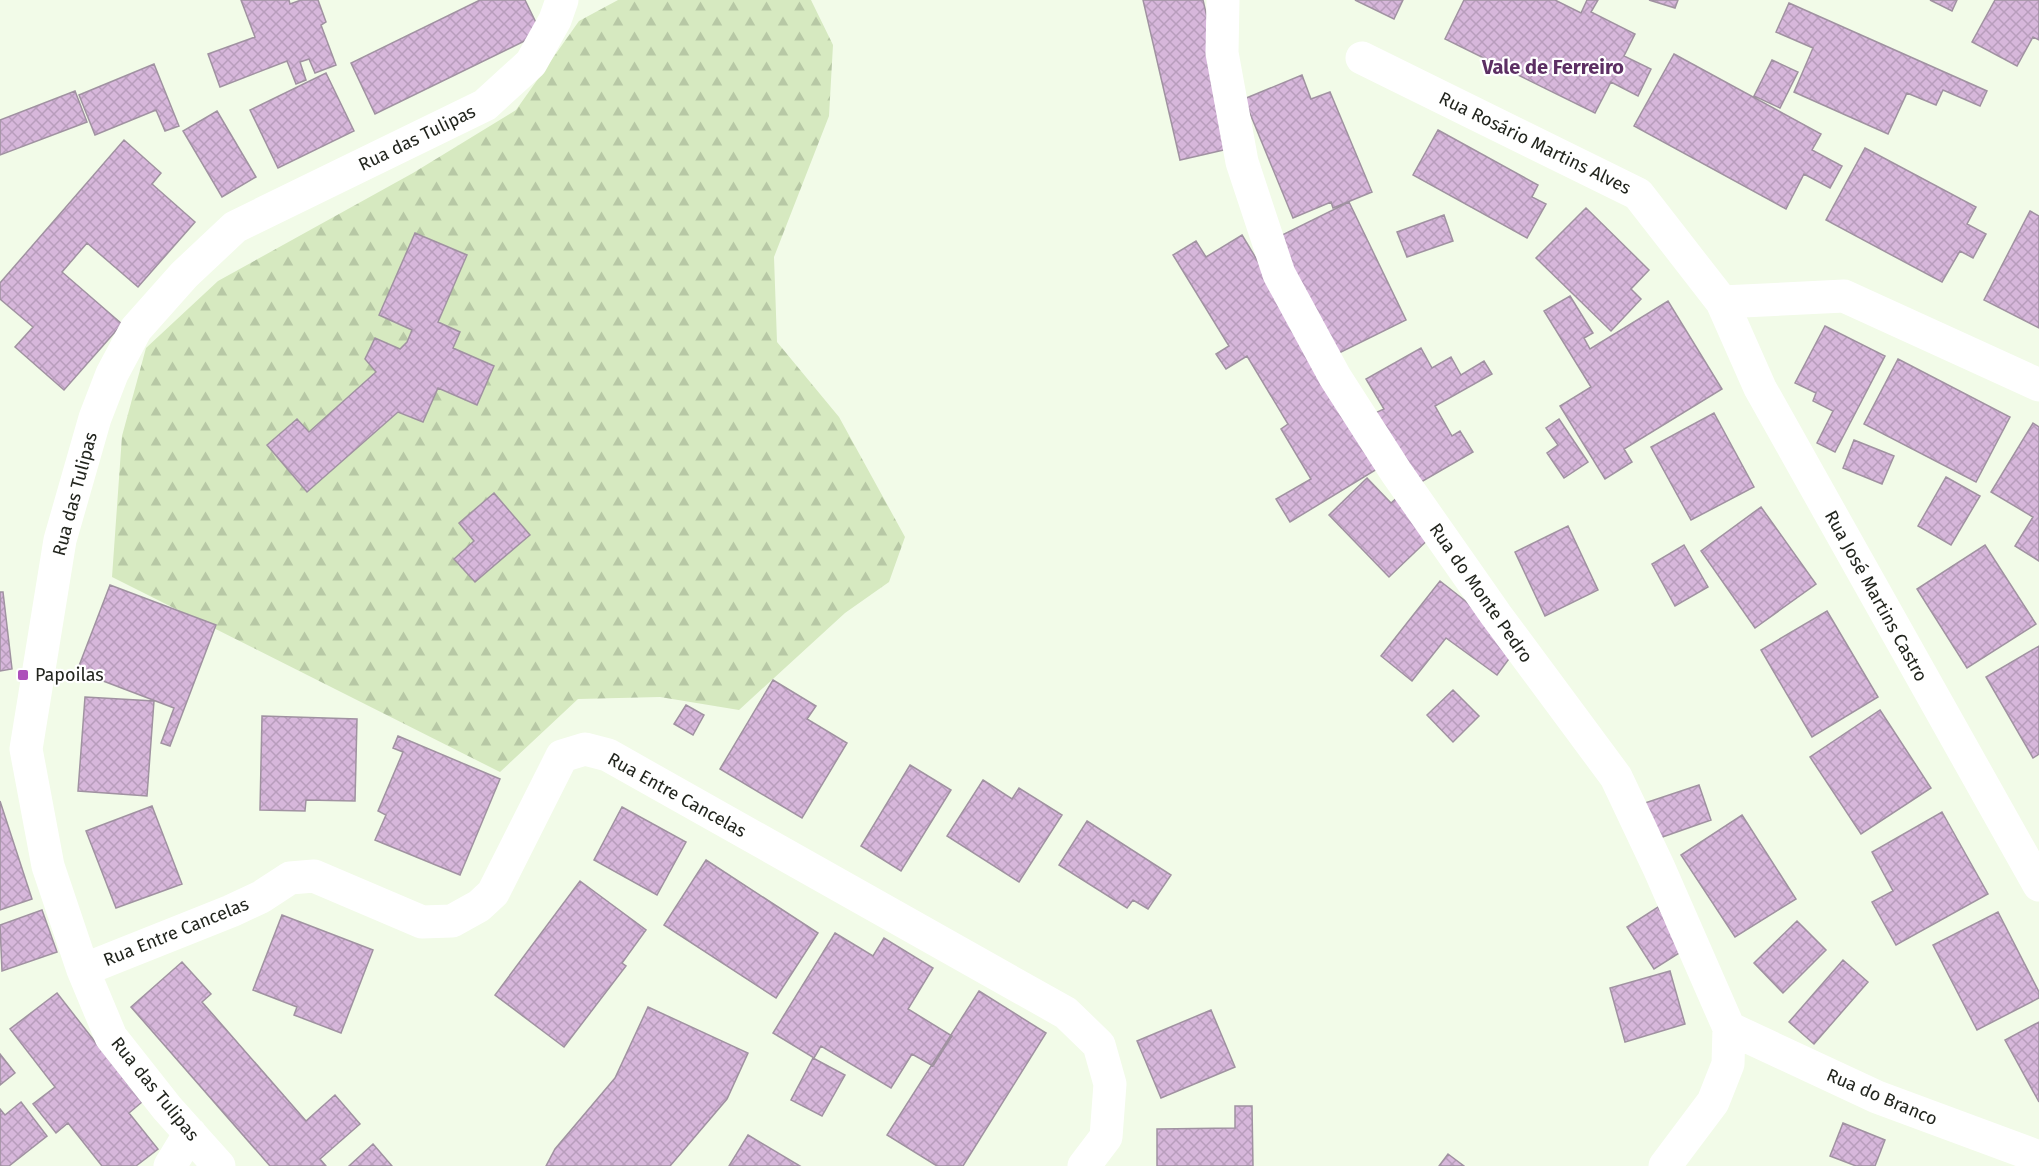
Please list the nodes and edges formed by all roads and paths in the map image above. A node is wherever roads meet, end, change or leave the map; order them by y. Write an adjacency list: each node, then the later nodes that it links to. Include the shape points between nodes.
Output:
1 (562, 0): 6 (street, Rua das Tulipas, via 531,63 485,105 235,227 184,275 136,329 95,418 60,540)
2 (1223, 0): 9 (street, Rua do Monte Pedro, via 1222,53 1242,162 1279,274 1335,376 1396,472 1616,777)
3 (1362, 58): 4 (street, Rua Rosário Martins Alves, via 1638,194)
4 (1722, 302): 5 (street, via 1844,296); 7 (street, Rua José Martins Castro, via 1760,388)
5 (2039, 385)
6 (13, 749): 8 (street, Rua das Tulipas)
7 (2039, 885)
8 (83, 970): 10 (street, Rua das Tulipas, via 111,1037); 14 (street, Rua Entre Cancelas, via 231,911 290,878 314,876 422,922 452,921 493,893 562,756 585,749 608,755 1066,1013 1099,1045 1110,1084 1106,1137)
9 (1729, 1028): 11 (street, Rua do Branco, via 1877,1097); 15 (street, Rua do Monte Pedro, via 1728,1064 1713,1102)
10 (190, 1133): 12 (street); 13 (street, Rua das Tulipas)
11 (2039, 1157)
12 (170, 1166)
13 (219, 1166)
14 (1084, 1166)
15 (1665, 1166)

